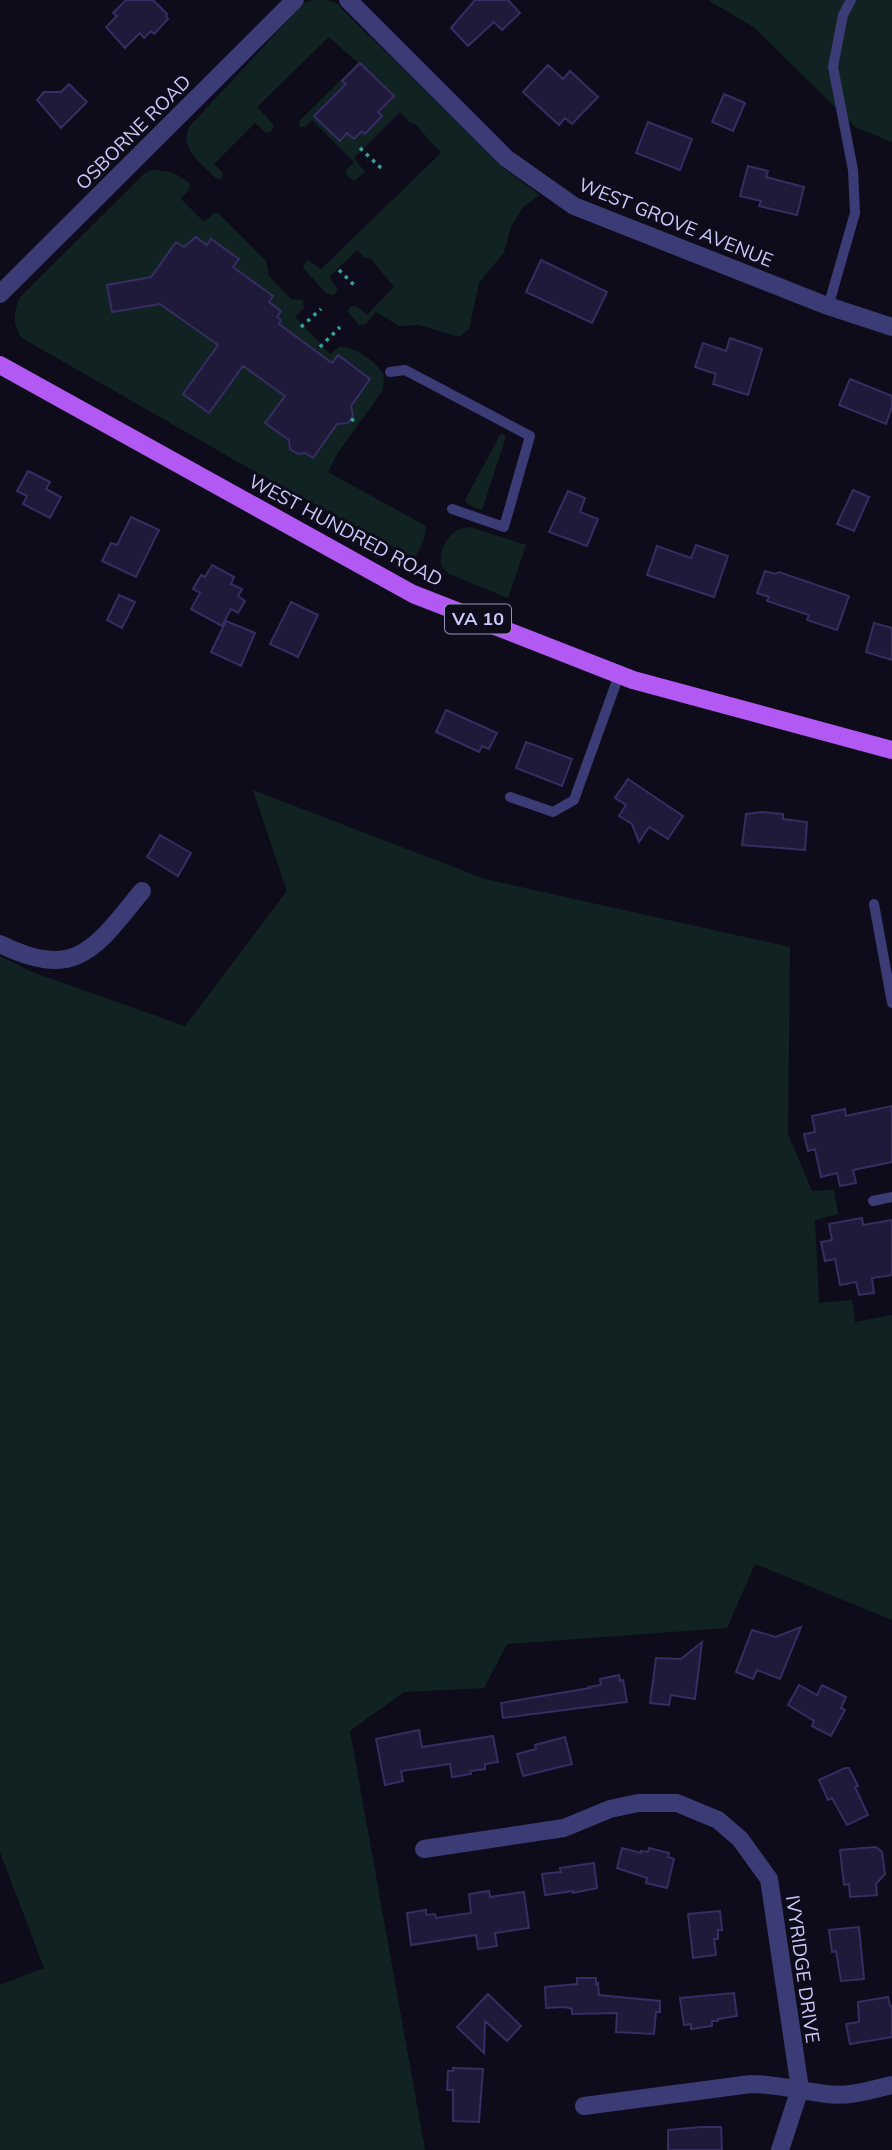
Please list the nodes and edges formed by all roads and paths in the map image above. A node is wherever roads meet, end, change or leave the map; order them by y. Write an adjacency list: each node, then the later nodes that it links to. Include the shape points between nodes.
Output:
1 (295, 0): 8 (street, OSBORNE ROAD)
2 (348, 0): 9 (street, WEST GROVE AVENUE, via 506,158 573,206)
3 (851, 0): 9 (lane, via 843,15 834,67 853,170 855,213)
4 (360, 148): 5 (path)
5 (382, 169)
6 (339, 270): 7 (path)
7 (355, 286)
8 (0, 295)
9 (828, 307): 13 (street, WEST GROVE AVENUE)
10 (321, 309): 11 (path)
11 (301, 327)
12 (340, 327): 14 (path)
13 (892, 327)
14 (320, 347)
15 (0, 365): 20 (main road, WEST HUNDRED ROAD / VA 10, via 413,594)
16 (390, 372): 19 (lane, via 405,370 530,436 504,527)
17 (351, 419): 18 (path)
18 (356, 422)
19 (452, 509)
20 (619, 675): 21 (main road, WEST HUNDRED ROAD / VA 10); 22 (lane, via 574,800 553,812)
21 (892, 750)
22 (510, 797)
23 (142, 891): 25 (street, via 101,941 77,955 48,961)
24 (874, 904): 26 (lane)
25 (0, 944)
26 (892, 1003)
27 (892, 1197): 28 (lane)
28 (873, 1201)
29 (424, 1849): 31 (street, IVYRIDGE DRIVE, via 564,1828 638,1803 677,1803 718,1820 740,1839 769,1879)
30 (892, 2085): 31 (street, via 830,2095)
31 (800, 2089): 32 (street, via 751,2084); 33 (street, IVYRIDGE DRIVE)
32 (584, 2106)
33 (780, 2150)

